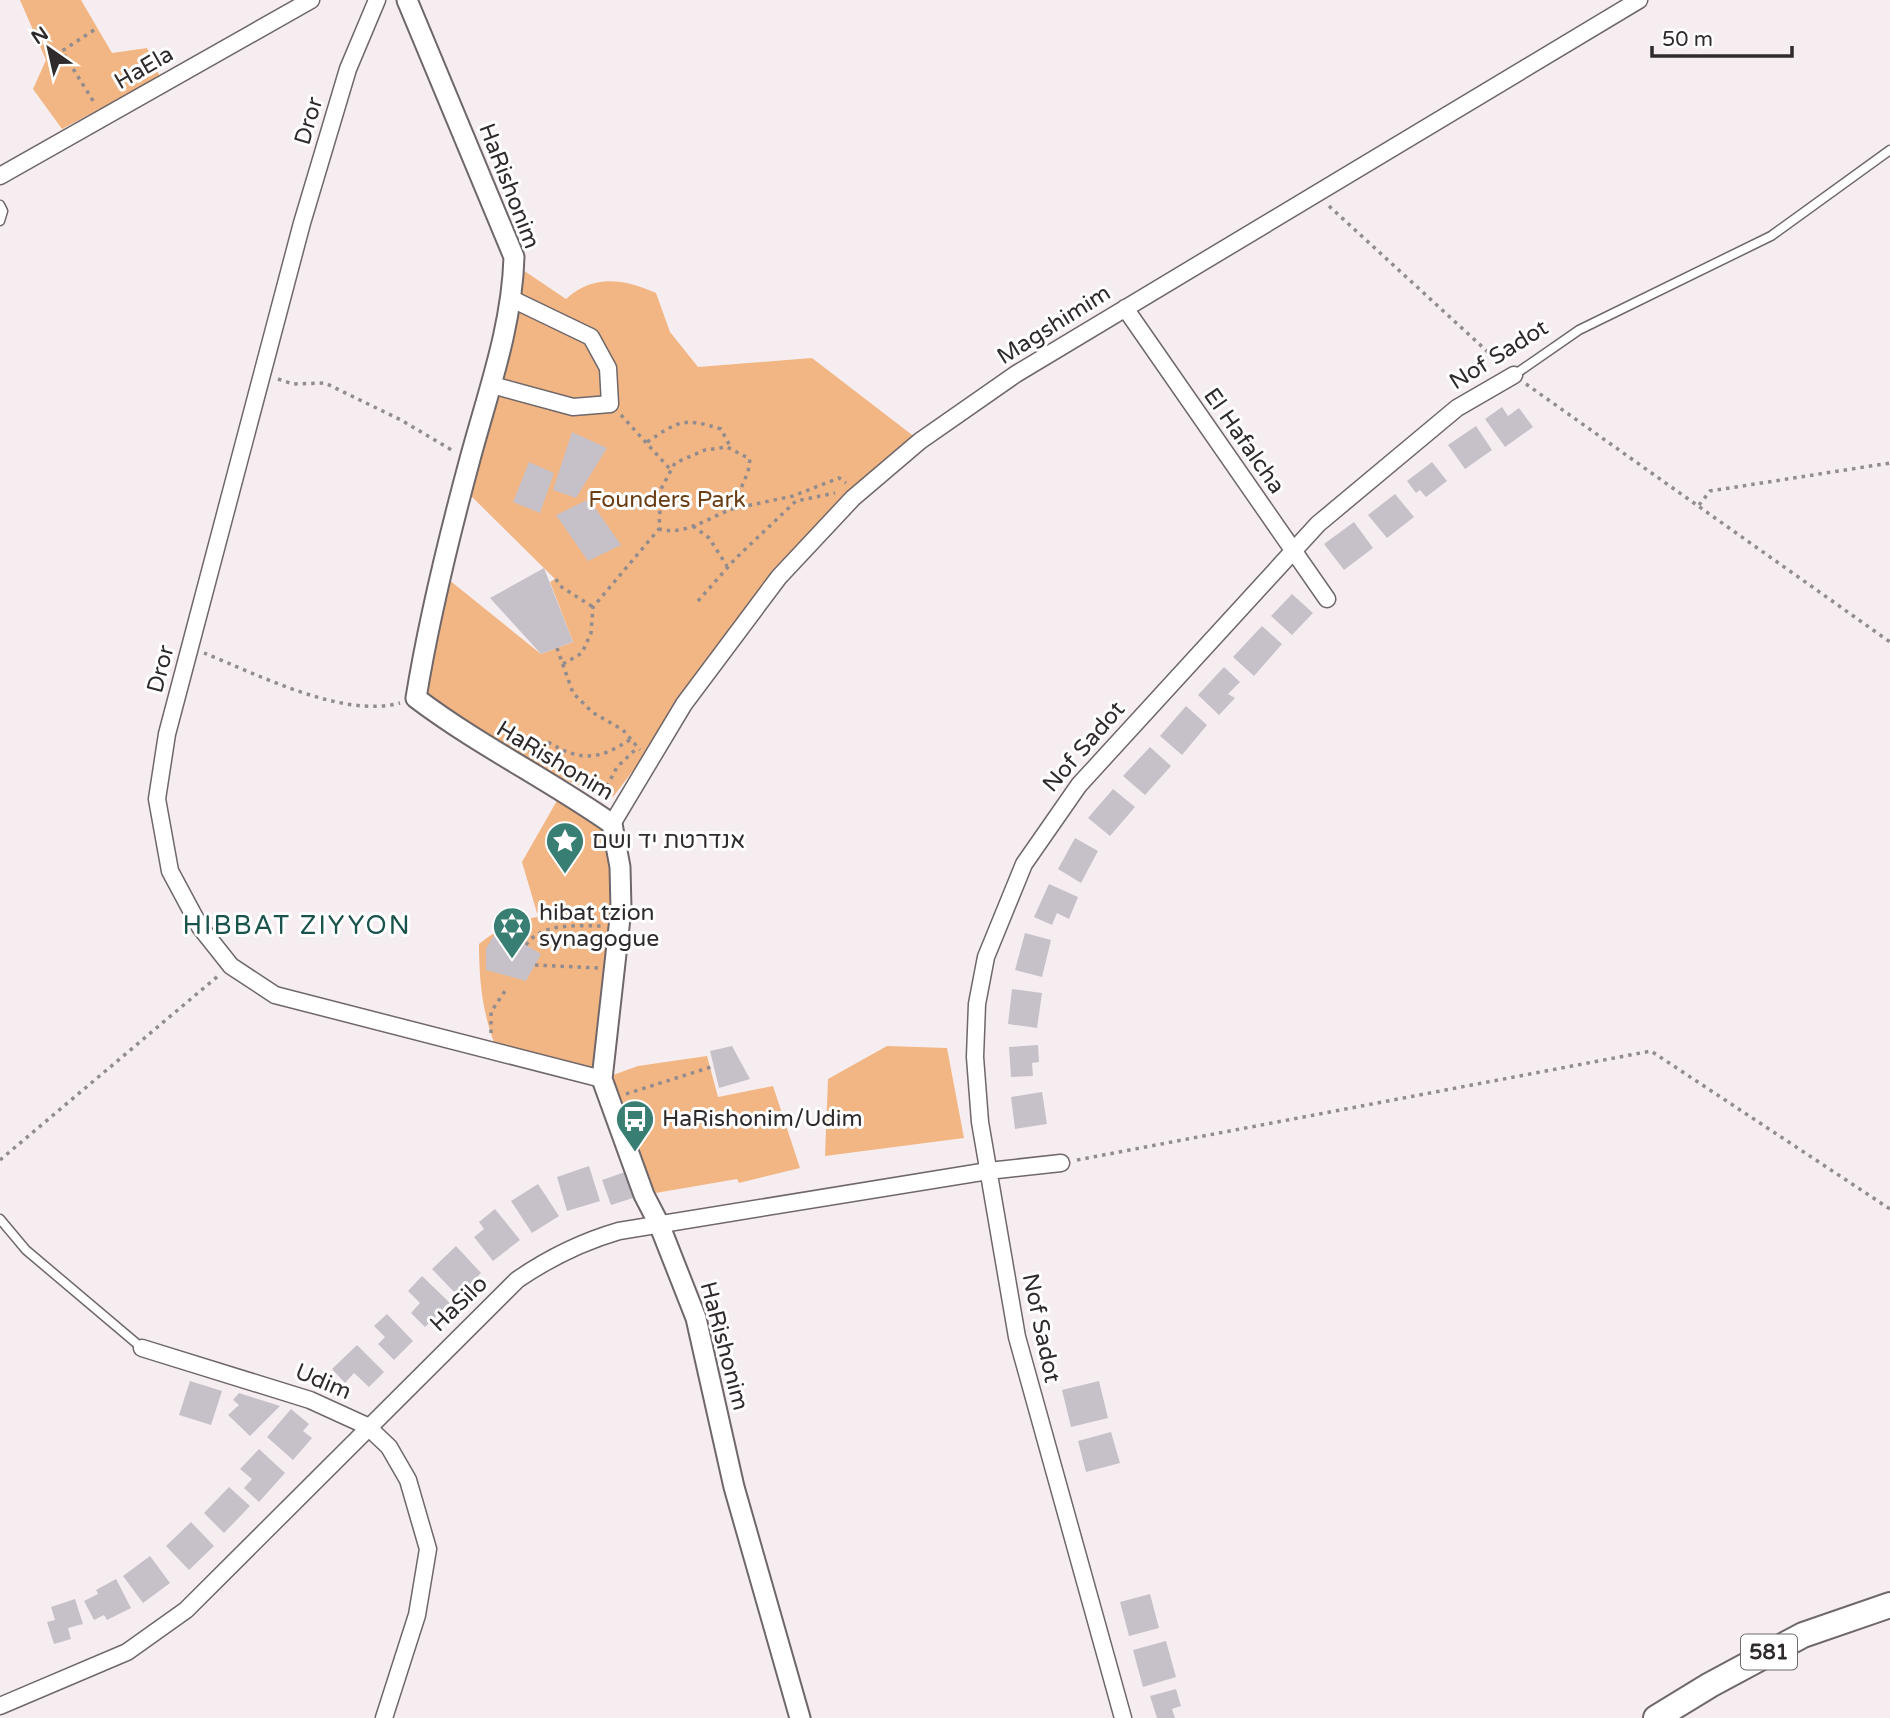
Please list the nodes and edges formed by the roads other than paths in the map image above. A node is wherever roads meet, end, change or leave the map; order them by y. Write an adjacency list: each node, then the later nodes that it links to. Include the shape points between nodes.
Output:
1 (311, 0): 6 (street, HaEla)
2 (377, 0): 16 (street, Dror, via 348,69 302,223 167,734 157,799 170,871 200,927 231,966 275,995)
3 (407, 0): 9 (street, HaRishonim, via 514,257)
4 (1639, 0): 10 (street, Magshimim)
5 (1890, 150): 11 (lane, Nof Sadot, via 1771,236 1580,330)
6 (0, 176)
7 (0, 205): 8 (lane)
8 (0, 221)
9 (512, 299): 12 (street, HaRishonim); 12 (street, via 591,337 608,368 610,404 573,407)
10 (1125, 308): 13 (street, El Hafalcha); 15 (street, Magshimim, via 1016,374 920,442 853,498 779,577 684,704)
11 (1514, 375): 13 (street, Nof Sadot, via 1457,408 1408,446)
12 (492, 385): 15 (street, HaRishonim, via 470,460 416,698 469,738 563,790)
13 (1292, 550): 14 (street, El Hafalcha); 18 (street, Nof Sadot, via 1079,785 1024,864 986,957 977,1004 975,1057)
14 (1327, 599)
15 (612, 824): 16 (street, HaRishonim, via 620,867 619,926)
16 (602, 1079): 20 (street, HaRishonim)
17 (1061, 1163): 18 (street, HaSilo)
18 (988, 1171): 20 (street, HaSilo); 27 (street, Nof Sadot, via 1030,1390)
19 (0, 1219): 21 (lane, Udim, via 26,1250)
20 (659, 1224): 22 (street, HaSilo, via 582,1242 547,1259 517,1280); 26 (street, HaRishonim, via 696,1318 734,1487)
21 (142, 1348): 22 (street, Udim, via 273,1386)
22 (367, 1426): 24 (street, HaSilo, via 220,1578 158,1632 104,1664); 25 (street, Udim, via 389,1447 408,1480 428,1549 418,1615)
23 (1890, 1605): 28 (main road, 581, via 1803,1635)
24 (0, 1706)
25 (384, 1718)
26 (800, 1718)
27 (1123, 1718)
28 (1657, 1718)

